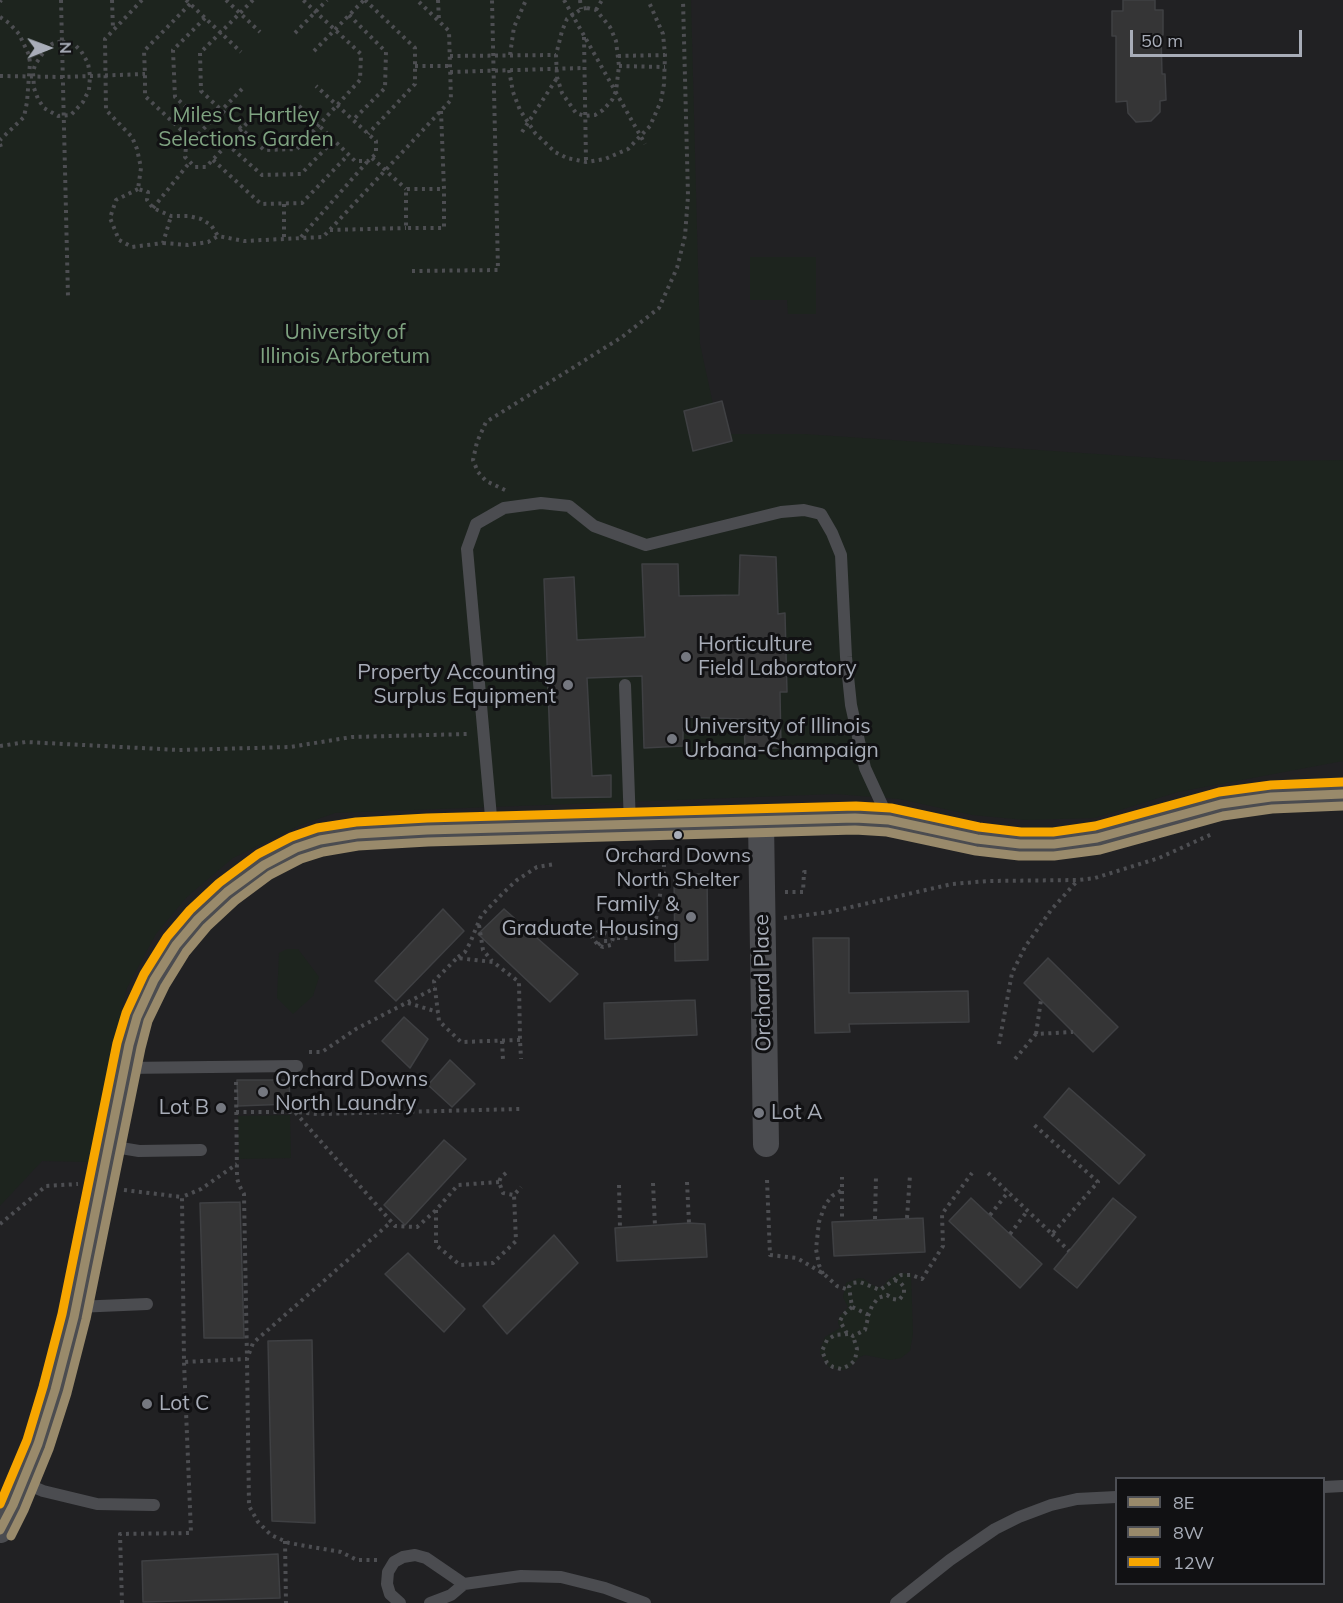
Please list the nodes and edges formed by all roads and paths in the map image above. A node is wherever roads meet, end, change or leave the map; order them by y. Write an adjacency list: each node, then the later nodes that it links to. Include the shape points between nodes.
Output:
1 (61, 0): 34 (path)
2 (112, 0): 28 (path)
3 (142, 0): 28 (path)
4 (226, 0): 22 (path)
5 (253, 0): 22 (path)
6 (303, 0): 21 (path)
7 (327, 0): 21 (path)
8 (364, 0): 24 (path); 43 (path, via 415,48)
9 (417, 0): 27 (path)
10 (438, 0): 27 (path)
11 (492, 0): 41 (path)
12 (526, 0): 37 (path, via 514,27)
13 (564, 0): 23 (path)
14 (580, 0): 19 (path)
15 (602, 0): 20 (path)
16 (648, 0): 39 (path, via 663,34)
17 (683, 0): 102 (path, via 688,196 677,268 659,308 622,337 486,422 473,460 478,472 486,481)
18 (188, 2): 26 (path); 52 (path, via 144,51)
19 (581, 9): 20 (path); 23 (path)
20 (596, 10): 42 (path, via 610,27)
21 (315, 12): 29 (path); 32 (path)
22 (240, 13): 30 (path); 31 (path)
23 (572, 14): 33 (path); 38 (path, via 562,31)
24 (349, 15): 29 (path); 69 (path, via 386,52 385,88)
25 (0, 17): 55 (path, via 19,34)
26 (205, 18): 31 (path); 71 (path, via 173,50 175,97)
27 (439, 21): 40 (path, via 449,31)
28 (113, 30): 53 (path, via 105,39)
29 (335, 30): 35 (path); 63 (path, via 361,54 360,80)
30 (260, 32)
31 (220, 33): 36 (path); 66 (path, via 200,53 201,91)
32 (296, 33)
33 (584, 35): 47 (path); 61 (path)
34 (62, 40): 55 (path, via 45,50); 56 (path, via 81,51); 57 (path)
35 (314, 51)
36 (241, 52)
37 (510, 55): 38 (path); 41 (path)
38 (556, 55): 48 (path)
39 (665, 55): 42 (path); 46 (path)
40 (450, 56): 41 (path); 44 (path)
41 (494, 56): 50 (path)
42 (618, 56): 45 (path)
43 (415, 66): 44 (path); 75 (path, via 414,84)
44 (450, 66): 51 (path)
45 (619, 66): 46 (path); 61 (path)
46 (665, 66): 76 (path, via 661,101)
47 (583, 68): 48 (path); 68 (path)
48 (556, 69): 49 (path); 58 (path)
49 (509, 70): 50 (path); 70 (path, via 513,92)
50 (495, 71): 51 (path); 100 (path, via 498,270)
51 (450, 72): 65 (path, via 451,100)
52 (145, 74): 53 (path); 78 (path, via 146,96)
53 (106, 75): 56 (path); 88 (path, via 106,110 132,137 137,149 141,179)
54 (0, 76): 55 (path)
55 (31, 76): 57 (path); 67 (path, via 44,108); 79 (path, via 24,117)
56 (90, 76): 57 (path); 67 (path, via 83,102 71,115)
57 (62, 77): 67 (path)
58 (557, 77): 68 (path, via 569,105); 70 (path)
59 (316, 86): 63 (path)
60 (242, 89): 66 (path)
61 (616, 91): 68 (path, via 603,110); 76 (path)
62 (299, 106): 72 (path)
63 (337, 106): 69 (path); 72 (path)
64 (262, 107): 73 (path)
65 (441, 110): 87 (path); 90 (path)
66 (221, 111): 71 (path); 73 (path)
67 (63, 116): 101 (path)
68 (585, 116): 86 (path)
69 (353, 120): 75 (path)
70 (528, 123): 74 (path); 86 (path, via 555,152)
71 (207, 125): 78 (path)
72 (319, 125): 73 (path, via 297,149 264,150); 77 (path)
73 (242, 129): 80 (path)
74 (522, 132)
75 (368, 134): 83 (path, via 376,141 376,154)
76 (641, 137): 81 (path); 86 (path, via 628,149)
77 (334, 140): 80 (path, via 301,174 262,175); 82 (path)
78 (193, 141): 85 (path, via 186,147 185,157)
79 (0, 144)
80 (227, 144): 84 (path)
81 (645, 144)
82 (348, 154): 83 (path, via 355,161); 91 (path, via 302,203)
83 (370, 159): 87 (path); 97 (path)
84 (213, 160): 85 (path, via 206,167 195,167); 91 (path, via 261,204)
85 (190, 162): 92 (path)
86 (586, 162)
87 (385, 170): 89 (path); 95 (path)
88 (138, 189): 92 (path, via 148,192 147,200); 99 (path, via 116,200 110,218 119,240 132,247)
89 (406, 189): 90 (path); 94 (path)
90 (444, 189): 94 (path, via 444,228)
91 (284, 204): 98 (path)
92 (153, 208): 93 (path)
93 (171, 216): 96 (path, via 201,219); 99 (path)
94 (406, 228): 95 (path)
95 (330, 230): 97 (path, via 323,237)
96 (218, 236): 98 (path, via 244,241); 99 (path, via 188,245)
97 (301, 237): 98 (path)
98 (284, 240)
99 (163, 243)
100 (412, 271)
101 (68, 297)
102 (532, 504): 104 (lane, via 504,508 476,524 467,549); 107 (lane, via 569,506 594,526 646,545 781,512 804,510 821,514 841,555 846,657 862,758)
103 (625, 685): 109 (lane)
104 (484, 734): 105 (path, via 352,737 290,747 179,750 26,742); 110 (lane)
105 (0, 746)
106 (1343, 794): 107 (street, via 1221,804 1096,838 1054,844 977,839)
107 (889, 820): 108 (street)
108 (761, 822): 109 (street); 143 (street, Orchard Place)
109 (630, 825): 110 (street)
110 (492, 828): 138 (street, via 357,834 320,840 264,865 205,912 176,945 137,1017)
111 (1214, 832): 117 (path, via 1159,858)
112 (656, 860): 121 (path, via 664,860 656,919 628,938)
113 (666, 860): 114 (path)
114 (672, 861)
115 (555, 864): 120 (path, via 537,867 517,880 488,907)
116 (808, 872): 118 (path, via 804,872 803,891)
117 (1079, 880): 119 (path, via 952,884 829,912); 132 (path, via 1025,946 1012,973)
118 (783, 892)
119 (781, 918)
120 (479, 922): 122 (path, via 465,952); 123 (path, via 483,950)
121 (613, 940): 121 (path, via 599,931 592,937 598,945 608,947)
122 (457, 958): 123 (path); 124 (path, via 434,981)
123 (493, 962): 130 (path, via 519,982)
124 (435, 988): 126 (path); 127 (path)
125 (1041, 1000): 129 (path)
126 (408, 1003): 127 (path); 136 (path, via 356,1029 322,1052 298,1053)
127 (438, 1012): 131 (path, via 439,1021 461,1042)
128 (1073, 1032): 129 (path)
129 (1036, 1034): 134 (path)
130 (520, 1040): 131 (path); 133 (path)
131 (502, 1041): 135 (path)
132 (999, 1044)
133 (520, 1059)
134 (1015, 1059)
135 (503, 1060)
136 (297, 1066): 137 (lane)
137 (236, 1067): 138 (lane); 140 (path)
138 (124, 1068): 144 (street)
139 (521, 1108): 141 (path)
140 (237, 1112): 141 (path); 146 (path)
141 (295, 1112): 170 (path)
142 (1032, 1123): 176 (path, via 1098,1182)
143 (766, 1144)
144 (109, 1146): 145 (lane, via 139,1151); 159 (street)
145 (201, 1150)
146 (237, 1164): 163 (path); 186 (path, via 238,1185 244,1194)
147 (506, 1173): 154 (path)
148 (972, 1173): 179 (path, via 942,1214 943,1246 922,1279 911,1275)
149 (988, 1173): 161 (path)
150 (910, 1175): 167 (path)
151 (876, 1176): 168 (path)
152 (842, 1177): 160 (path)
153 (766, 1180): 178 (path, via 770,1255 797,1258)
154 (499, 1182): 162 (path, via 503,1193); 164 (path, via 458,1185)
155 (687, 1182): 171 (path)
156 (653, 1183): 173 (path)
157 (619, 1185): 174 (path)
158 (521, 1186): 162 (path)
159 (100, 1187): 163 (path); 172 (path, via 74,1183 46,1186); 182 (street)
160 (842, 1190): 169 (path); 178 (path, via 825,1205 819,1222 816,1249)
161 (1009, 1191): 165 (path); 166 (path)
162 (514, 1195): 164 (path, via 516,1241 493,1263 460,1265 436,1245)
163 (182, 1197): 186 (path, via 184,1362)
164 (436, 1210): 170 (path, via 417,1227 394,1226)
165 (1028, 1210): 175 (path); 176 (path)
166 (990, 1215)
167 (907, 1218)
168 (875, 1219)
169 (842, 1221)
170 (391, 1222): 186 (path, via 253,1343)
171 (689, 1223)
172 (0, 1224)
173 (655, 1226)
174 (621, 1228)
175 (1010, 1234)
176 (1053, 1234): 177 (path)
177 (1069, 1251)
178 (824, 1274): 180 (path, via 837,1286)
179 (894, 1279): 180 (path, via 880,1290 860,1282 852,1283); 184 (path, via 904,1287 904,1294 899,1300 887,1295 878,1298)
180 (849, 1290): 183 (path)
181 (147, 1304): 182 (lane)
182 (76, 1306): 187 (street, via 55,1390)
183 (852, 1307): 184 (path); 185 (path, via 840,1322)
184 (868, 1318): 185 (path, via 865,1330)
185 (851, 1335): 185 (path, via 857,1349 850,1365 841,1369 827,1363 822,1351 827,1340 835,1335)
186 (247, 1359): 193 (path, via 249,1506 264,1529)
187 (22, 1482): 191 (lane, via 97,1504); 192 (street)
188 (1343, 1486): 189 (lane)
189 (1325, 1487)
190 (1115, 1497): 200 (lane, via 1077,1499 1019,1517 950,1560)
191 (154, 1505)
192 (0, 1530)
193 (285, 1541): 194 (path, via 341,1552 357,1560 387,1558); 196 (path)
194 (394, 1562): 195 (lane, via 415,1555 426,1558); 197 (lane, via 387,1584 390,1594)
195 (464, 1584): 198 (lane, via 451,1595); 199 (lane, via 522,1576 561,1577)
196 (286, 1603)
197 (400, 1603)
198 (430, 1603)
199 (645, 1603)
200 (896, 1603)

